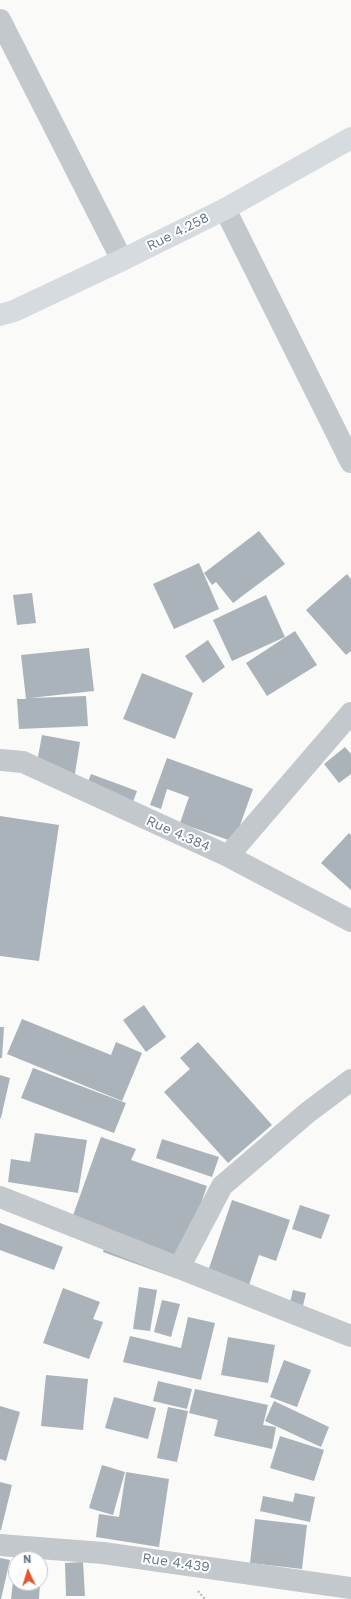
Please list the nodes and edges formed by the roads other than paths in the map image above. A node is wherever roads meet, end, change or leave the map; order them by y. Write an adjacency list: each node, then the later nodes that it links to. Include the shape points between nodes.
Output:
1 (0, 20): 4 (street)
2 (351, 138): 3 (highway, Rue 4.258)
3 (225, 209): 4 (highway, Rue 4.258); 6 (street)
4 (122, 260): 5 (highway, Rue 4.258, via 14,311)
5 (0, 315)
6 (351, 462)
7 (351, 713): 9 (street)
8 (0, 760): 9 (street, Rue 4.384, via 23,762)
9 (228, 856): 10 (street, Rue 4.384)
10 (351, 921)
11 (351, 1080): 13 (street, via 307,1113 222,1186)
12 (0, 1197): 13 (street)
13 (179, 1268): 14 (street)
14 (351, 1336)
15 (0, 1545): 16 (street, Rue 4.439, via 103,1553)
16 (351, 1588)

